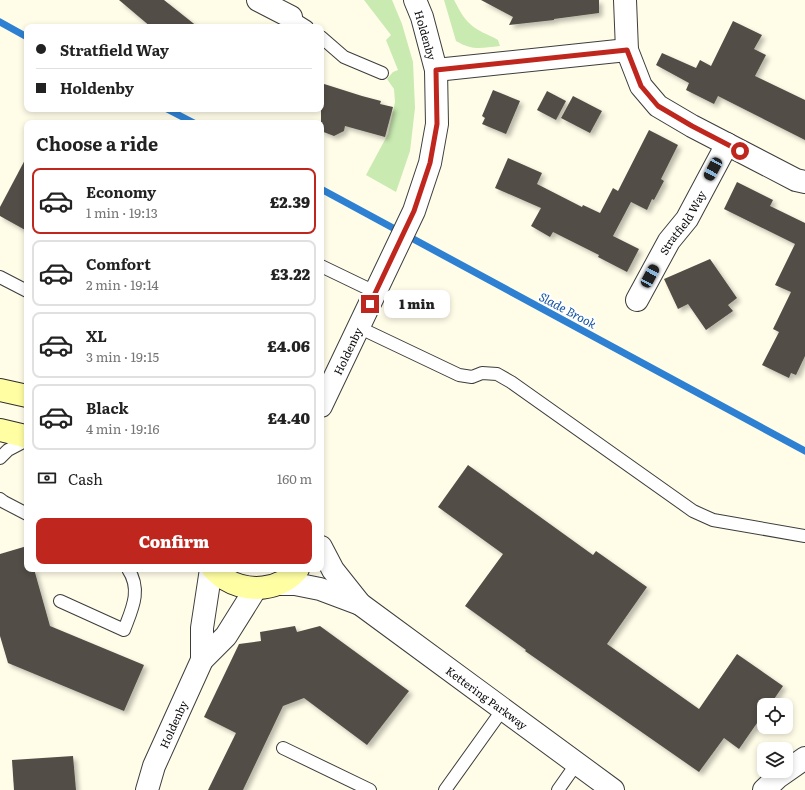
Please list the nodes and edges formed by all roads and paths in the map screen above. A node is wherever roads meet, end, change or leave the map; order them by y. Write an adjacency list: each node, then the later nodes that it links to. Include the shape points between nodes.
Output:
1 (258, 0): 4 (street)
2 (415, 0): 7 (street, Holdenby)
3 (624, 0): 6 (street)
4 (299, 22)
5 (324, 40): 8 (lane, via 344,57)
6 (627, 50): 7 (street); 9 (street, via 641,86 658,106)
7 (436, 70): 14 (street, Holdenby, via 437,124 430,163 414,211)
8 (382, 73)
9 (726, 144): 10 (street, via 796,180); 15 (street, Stratfield Way, via 687,218 669,242)
10 (805, 182)
11 (324, 267): 14 (lane)
12 (0, 277): 13 (lane)
13 (24, 289)
14 (375, 292): 16 (street, Holdenby)
15 (637, 300)
16 (358, 327): 19 (street, Holdenby); 26 (lane, via 459,375 472,377 482,373 497,374 693,511 713,520)
17 (0, 390): 18 (street)
18 (24, 395)
19 (324, 400)
20 (0, 430): 21 (street)
21 (24, 436)
22 (24, 440): 23 (lane)
23 (0, 458)
24 (0, 500): 25 (lane)
25 (24, 512)
26 (805, 536)
27 (324, 553): 35 (street, Kettering Parkway, via 333,570)
28 (130, 572): 34 (lane, via 135,588 134,605 124,630)
29 (211, 572): 36 (street, Holdenby, via 202,628)
30 (216, 572): 33 (street, via 240,586)
31 (296, 572): 32 (street)
32 (278, 584): 33 (street); 35 (street, Kettering Parkway, via 295,584 320,589)
33 (256, 588): 36 (street, Holdenby, via 226,636)
34 (60, 601)
35 (360, 604): 37 (street, Kettering Parkway)
36 (202, 660): 41 (street, Holdenby, via 154,766)
37 (503, 709): 40 (street, Kettering Parkway); 43 (lane)
38 (283, 748): 42 (lane)
39 (805, 758): 46 (street)
40 (577, 764): 44 (lane); 45 (street, Kettering Parkway)
41 (147, 790)
42 (370, 790)
43 (445, 790)
44 (558, 790)
45 (613, 790)
46 (764, 790)

